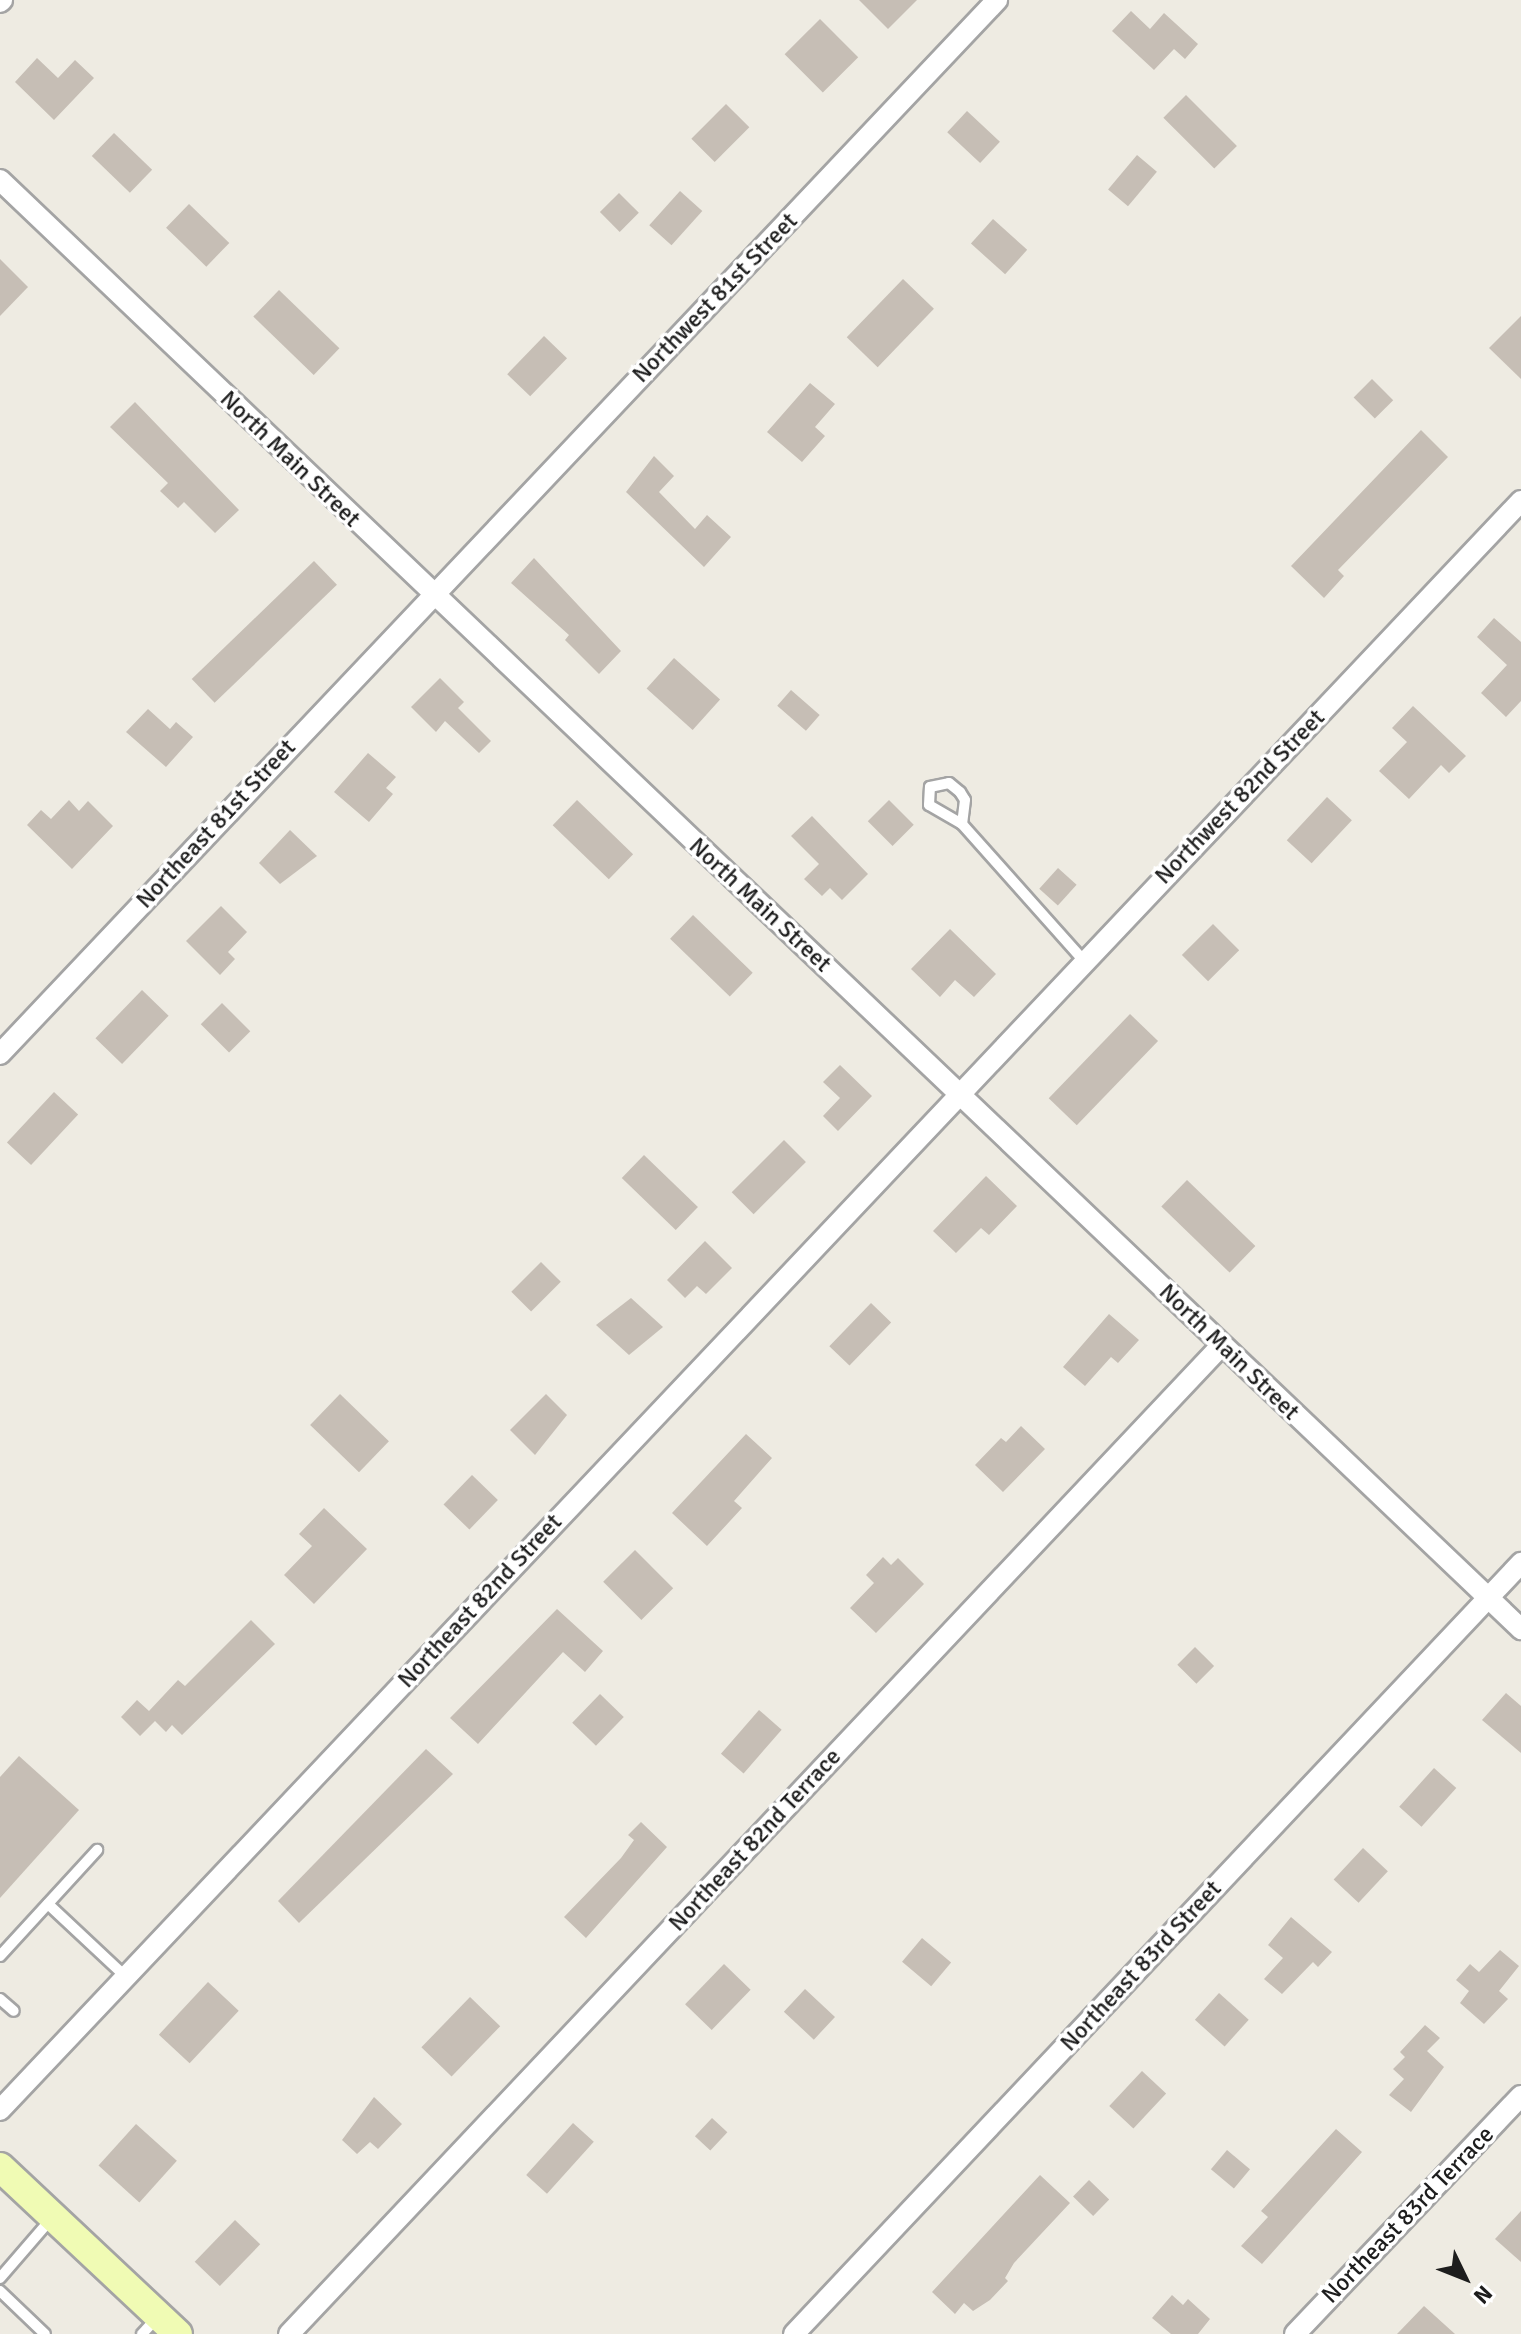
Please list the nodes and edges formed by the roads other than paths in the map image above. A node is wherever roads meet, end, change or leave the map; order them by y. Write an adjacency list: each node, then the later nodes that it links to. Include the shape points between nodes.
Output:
1 (997, 0): 4 (street, Northwest 81st Street)
2 (0, 180): 4 (street, North Main Street)
3 (1521, 501): 6 (street, Northwest 82nd Street)
4 (432, 595): 7 (street, Northeast 81st Street); 8 (street, North Main Street)
5 (962, 824): 5 (lane, via 965,800 960,792 949,783 930,787 929,805); 6 (lane)
6 (1084, 961): 8 (street, Northwest 82nd Street)
7 (0, 1054)
8 (960, 1092): 9 (street, North Main Street); 16 (street, Northeast 82nd Street)
9 (1221, 1346): 11 (street, North Main Street); 27 (street, Northeast 82nd Terrace)
10 (1521, 1563): 11 (street, Northeast 83rd Street)
11 (1488, 1597): 12 (street, North Main Street); 28 (street, Northeast 83rd Street)
12 (1521, 1629)
13 (97, 1850): 14 (lane)
14 (48, 1904): 15 (lane); 16 (lane)
15 (0, 1956)
16 (126, 1977): 20 (street, Northeast 82nd Street)
17 (0, 1999): 18 (lane)
18 (14, 2011)
19 (1521, 2096): 29 (street, Northeast 83rd Terrace)
20 (0, 2110)
21 (1, 2169): 22 (main road)
22 (53, 2217): 23 (lane); 25 (main road)
23 (0, 2278)
24 (0, 2291): 26 (lane)
25 (159, 2328)
26 (45, 2334)
27 (289, 2334)
28 (794, 2334)
29 (1295, 2334)

